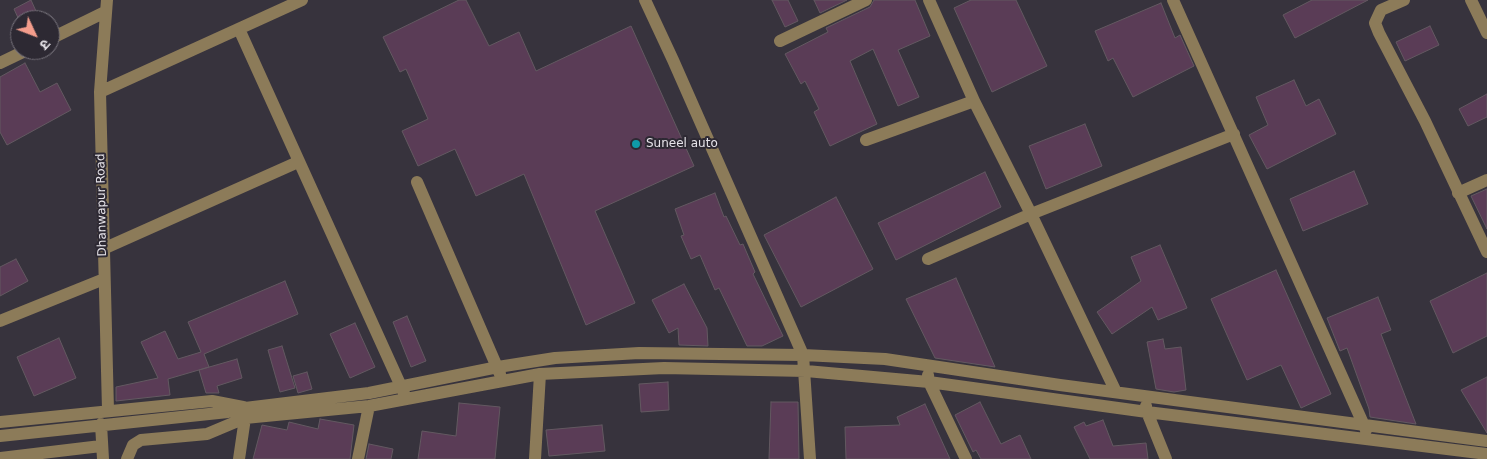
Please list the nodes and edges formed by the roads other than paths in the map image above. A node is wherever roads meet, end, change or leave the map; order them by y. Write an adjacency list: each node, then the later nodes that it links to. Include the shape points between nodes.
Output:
1 (302, 0): 9 (street)
2 (644, 0): 28 (street)
3 (866, 0): 12 (street)
4 (929, 0): 14 (street)
5 (1173, 0): 15 (street)
6 (1404, 0): 20 (street, via 1381,10 1375,23)
7 (1471, 0): 11 (street)
8 (106, 6): 10 (street); 13 (street, Dhanwapur Road)
9 (239, 29): 13 (street); 17 (street)
10 (60, 33)
11 (1487, 33)
12 (780, 41)
13 (100, 92): 22 (street, Dhanwapur Road)
14 (974, 101): 16 (street); 21 (street)
15 (1234, 134): 21 (street); 48 (street)
16 (866, 140)
17 (298, 162): 22 (street); 36 (street)
18 (1487, 180): 20 (street)
19 (418, 182): 30 (street)
20 (1458, 194): 23 (street)
21 (1032, 214): 24 (street); 37 (street)
22 (104, 249): 25 (street, Dhanwapur Road)
23 (1487, 252)
24 (928, 259)
25 (104, 279): 26 (street); 42 (street, Dhanwapur Road)
26 (0, 321)
27 (639, 354): 28 (street); 30 (street, via 555,358); 31 (street)
28 (803, 355): 29 (street, via 886,359); 32 (street)
29 (927, 365): 35 (street); 37 (street)
30 (498, 367): 34 (street); 36 (street)
31 (640, 368): 32 (street); 33 (street)
32 (806, 371): 35 (street); 59 (street)
33 (540, 374): 34 (street); 58 (street)
34 (502, 381): 39 (street)
35 (928, 382): 44 (street); 60 (street)
36 (402, 386): 39 (street); 43 (street)
37 (1116, 392): 38 (street)
38 (1146, 396): 41 (street); 44 (street)
39 (407, 400): 40 (street)
40 (369, 406): 43 (street); 57 (street)
41 (1240, 409): 46 (street); 48 (street)
42 (108, 410): 43 (street, via 212,401); 45 (street)
43 (241, 412): 47 (street); 55 (street, via 207,434 141,440 133,445); 56 (street)
44 (1146, 412): 46 (street); 61 (street)
45 (0, 422)
46 (1240, 423): 50 (street)
47 (101, 424): 49 (street); 52 (street)
48 (1364, 425): 50 (street); 51 (street)
49 (0, 436)
50 (1370, 439): 51 (street)
51 (1485, 450)
52 (102, 453): 53 (street)
53 (18, 457): 54 (street)
54 (0, 458)
55 (127, 459)
56 (239, 459)
57 (358, 459)
58 (535, 459)
59 (810, 459)
60 (966, 459)
61 (1166, 459)

